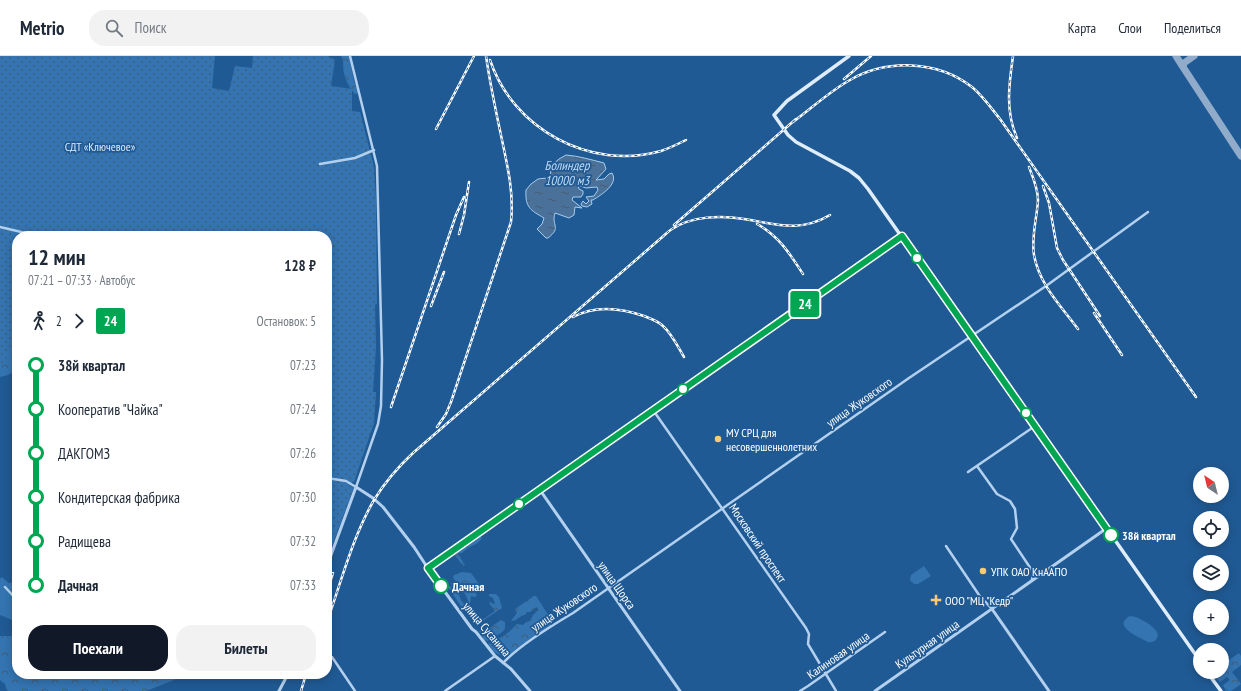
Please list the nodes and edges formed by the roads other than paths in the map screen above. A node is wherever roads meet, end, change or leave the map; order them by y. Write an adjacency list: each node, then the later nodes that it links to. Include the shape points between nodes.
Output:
1 (350, 56): 3 (street)
2 (850, 56): 8 (main road, via 787,101 774,115 796,142 859,178)
3 (374, 150): 4 (street, via 355,158); 15 (street, via 379,202 381,406 378,424)
4 (320, 164)
5 (1148, 212): 9 (street, улица Жуковского, via 1046,286)
6 (0, 227): 7 (street)
7 (17, 231)
8 (902, 236): 9 (main road); 10 (street)
9 (971, 336): 11 (main road); 17 (street, улица Жуковского)
10 (654, 410): 16 (street); 17 (street, Московский проспект)
11 (1035, 426): 12 (street); 18 (main road)
12 (977, 466): 13 (street); 22 (street, via 997,494 1010,501 1015,509 1017,528 1011,539 1033,572)
13 (968, 472)
14 (332, 479): 15 (street, via 346,481)
15 (356, 487): 20 (street); 21 (street, улица Сусанина, via 383,507)
16 (540, 490): 21 (street); 24 (street, улица Щорса)
17 (723, 508): 24 (street, улица Жуковского); 32 (street, Московский проспект, via 806,628 809,634 808,644)
18 (1107, 528): 22 (street, Культурная улица); 28 (main road)
19 (946, 546): 26 (street)
20 (332, 552)
21 (428, 568): 29 (street, улица Сусанина)
22 (1032, 580): 26 (street, Культурная улица)
23 (5, 587): 25 (street)
24 (608, 588): 31 (street, улица Жуковского, via 530,641); 39 (street, улица Щорса)
25 (12, 595)
26 (992, 609): 42 (street, Культурная улица); 43 (street)
27 (885, 632): 32 (street, Калиновая улица)
28 (1193, 652)
29 (495, 656): 31 (street, улица Сусанина); 37 (street)
30 (332, 657): 36 (street)
31 (503, 663): 38 (street, улица Сусанина)
32 (826, 674): 40 (street, Калиновая улица); 41 (street, Московский проспект)
33 (285, 679): 35 (street)
34 (1212, 679): 44 (main road)
35 (279, 691)
36 (355, 691)
37 (445, 691)
38 (530, 691)
39 (680, 691)
40 (800, 691)
41 (836, 691)
42 (875, 691)
43 (1049, 691)
44 (1221, 691)

